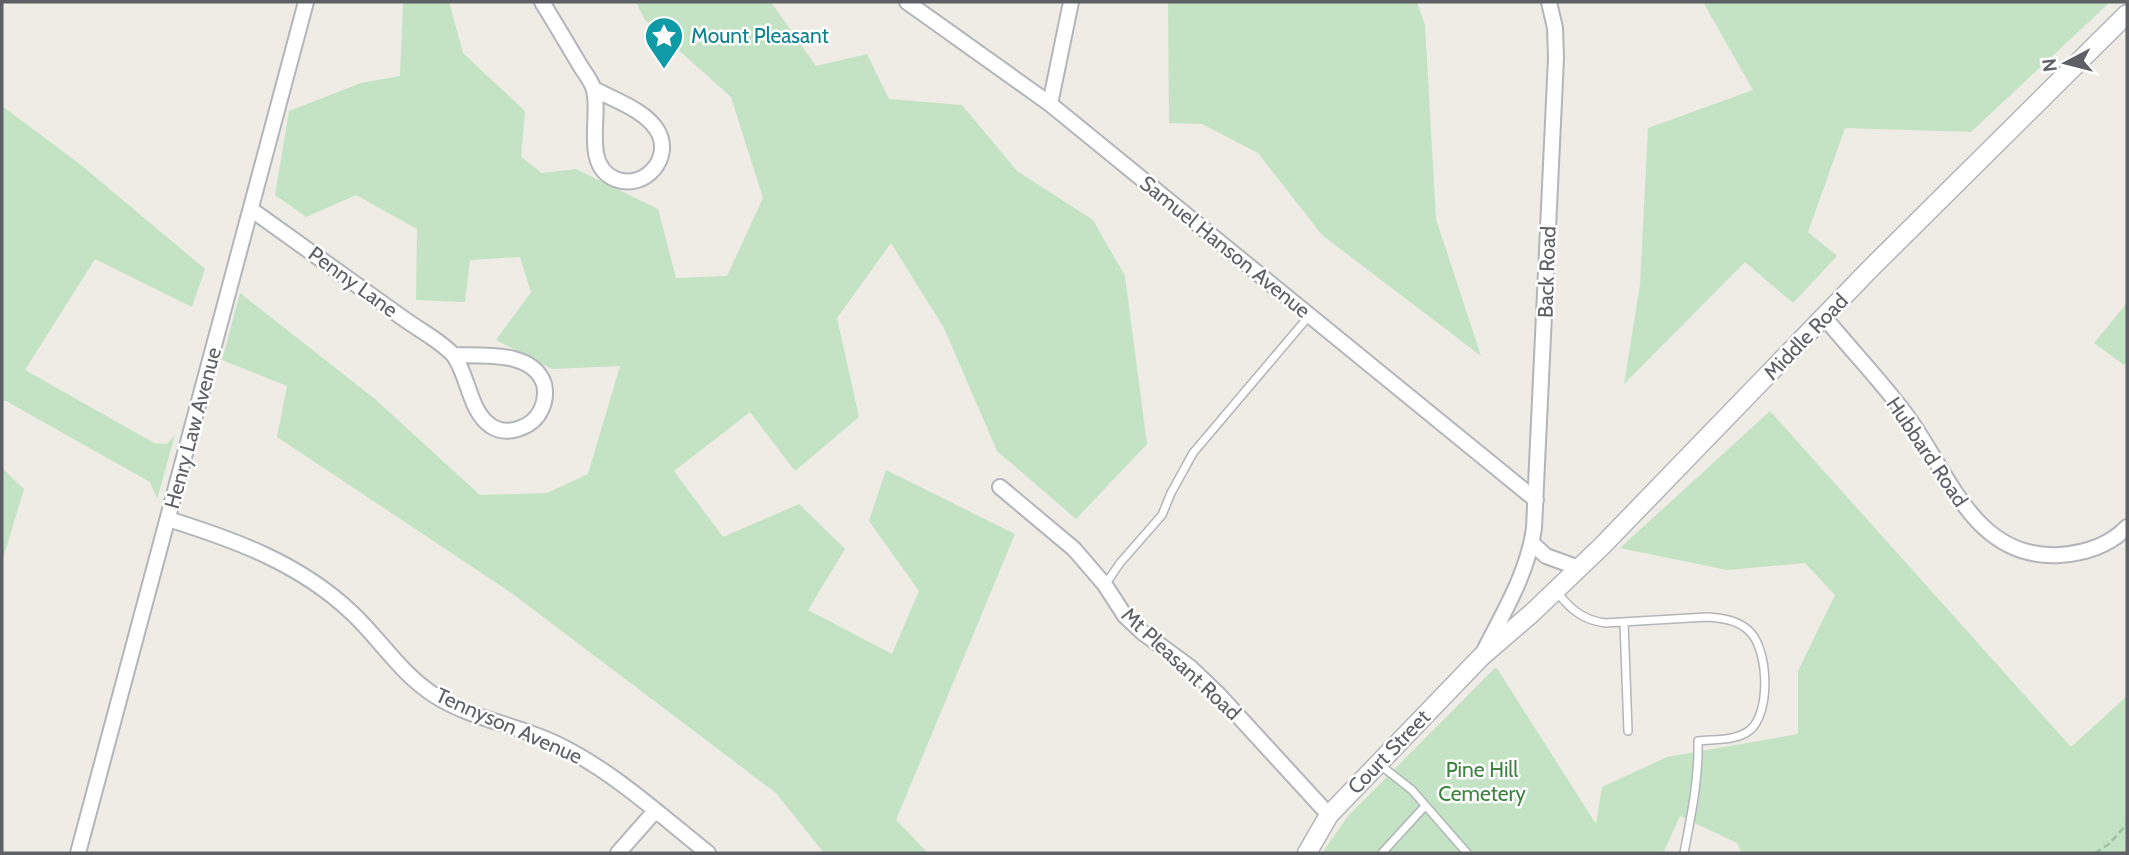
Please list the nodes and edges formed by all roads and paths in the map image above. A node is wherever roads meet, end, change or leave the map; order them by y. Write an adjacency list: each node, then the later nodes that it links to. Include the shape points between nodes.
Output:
1 (306, 2): 9 (street, Henry Law Avenue)
2 (542, 2): 7 (street)
3 (907, 2): 8 (street, Samuel Hanson Avenue)
4 (1070, 2): 8 (street)
5 (1549, 2): 14 (street, Back Road, via 1556,58)
6 (2127, 14): 11 (street, Middle Road)
7 (594, 89): 7 (street, via 599,164 605,173 623,181 644,178 662,152 658,130 641,114)
8 (1050, 104): 10 (street, Samuel Hanson Avenue)
9 (252, 210): 12 (street, Penny Lane); 15 (street, Henry Law Avenue)
10 (1309, 316): 14 (street, Samuel Hanson Avenue); 19 (lane, via 1193,453 1163,515)
11 (1825, 318): 16 (street, Hubbard Road, via 1902,410 1962,506 1993,536 2032,553 2068,554 2107,543); 18 (street, Middle Road)
12 (454, 355): 12 (street, via 475,403 493,427 513,430 539,415 544,386 529,365 506,357)
13 (1000, 487): 19 (street, Mt Pleasant Road, via 1074,549)
14 (1536, 500): 17 (street, Back Road)
15 (168, 519): 26 (street, Tennyson Avenue, via 274,557 351,612 420,685 457,707 561,746 607,773); 29 (street, Henry Law Avenue)
16 (2127, 527)
17 (1532, 543): 18 (street, via 1546,555); 22 (street, Back Road)
18 (1579, 568): 20 (street, Middle Road)
19 (1105, 585): 27 (street, Mt Pleasant Road, via 1125,616 1219,695)
20 (1555, 590): 21 (lane, via 1580,615 1605,623); 22 (street, Middle Road)
21 (1624, 622): 23 (lane); 35 (lane, via 1724,618 1750,631 1763,658 1764,695 1752,729 1741,736 1698,741 1696,792)
22 (1481, 657): 24 (street, Court Street)
23 (1628, 731)
24 (1377, 763): 25 (lane, via 1402,780); 27 (street, Court Street)
25 (1425, 806): 33 (lane); 34 (lane)
26 (655, 811): 30 (street); 31 (street, Tennyson Avenue)
27 (1329, 816): 32 (street, Court Street)
28 (2127, 824): 36 (path)
29 (78, 853)
30 (618, 853)
31 (708, 853)
32 (1307, 853)
33 (1381, 853)
34 (1466, 853)
35 (1684, 853)
36 (2095, 853)

